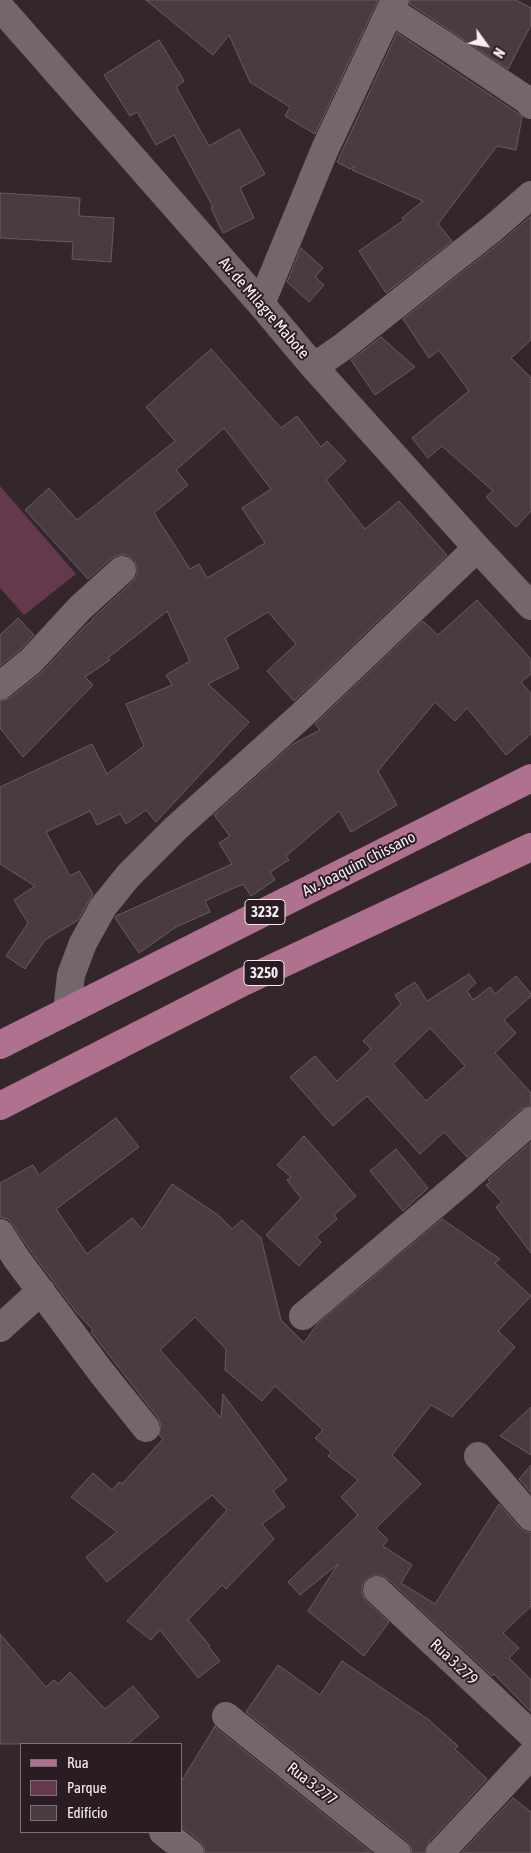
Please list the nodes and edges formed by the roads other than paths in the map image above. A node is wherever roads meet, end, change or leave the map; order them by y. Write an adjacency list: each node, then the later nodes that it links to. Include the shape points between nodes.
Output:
1 (393, 5): 3 (street); 5 (street, via 325,149)
2 (0, 7): 5 (street, Av. de Milagre Mabote)
3 (531, 105)
4 (531, 195): 6 (street)
5 (261, 304): 6 (street, Av. de Milagre Mabote)
6 (314, 367): 7 (street, Av. de Milagre Mabote)
7 (477, 548): 9 (street, Av. de Milagre Mabote); 13 (street, via 128,876 103,906 83,943 71,976)
8 (122, 570): 10 (street)
9 (526, 592)
10 (0, 686)
11 (531, 778): 13 (main road, Av. Joaquim Chissano / 3232)
12 (531, 847): 15 (main road, 3250, via 243,982)
13 (67, 1011): 14 (main road, Av. Joaquim Chissano / 3232)
14 (0, 1045)
15 (0, 1106)
16 (531, 1121): 19 (street)
17 (0, 1233): 18 (street)
18 (40, 1291): 20 (street); 21 (street)
19 (303, 1316)
20 (0, 1328)
21 (146, 1428)
22 (478, 1456): 23 (street)
23 (531, 1517)
24 (377, 1590): 26 (street, Rua 3.279)
25 (226, 1716): 30 (street, Rua 3.277)
26 (531, 1734)
27 (531, 1755): 31 (street)
28 (165, 1833): 29 (street)
29 (190, 1853)
30 (397, 1853)
31 (440, 1853)

